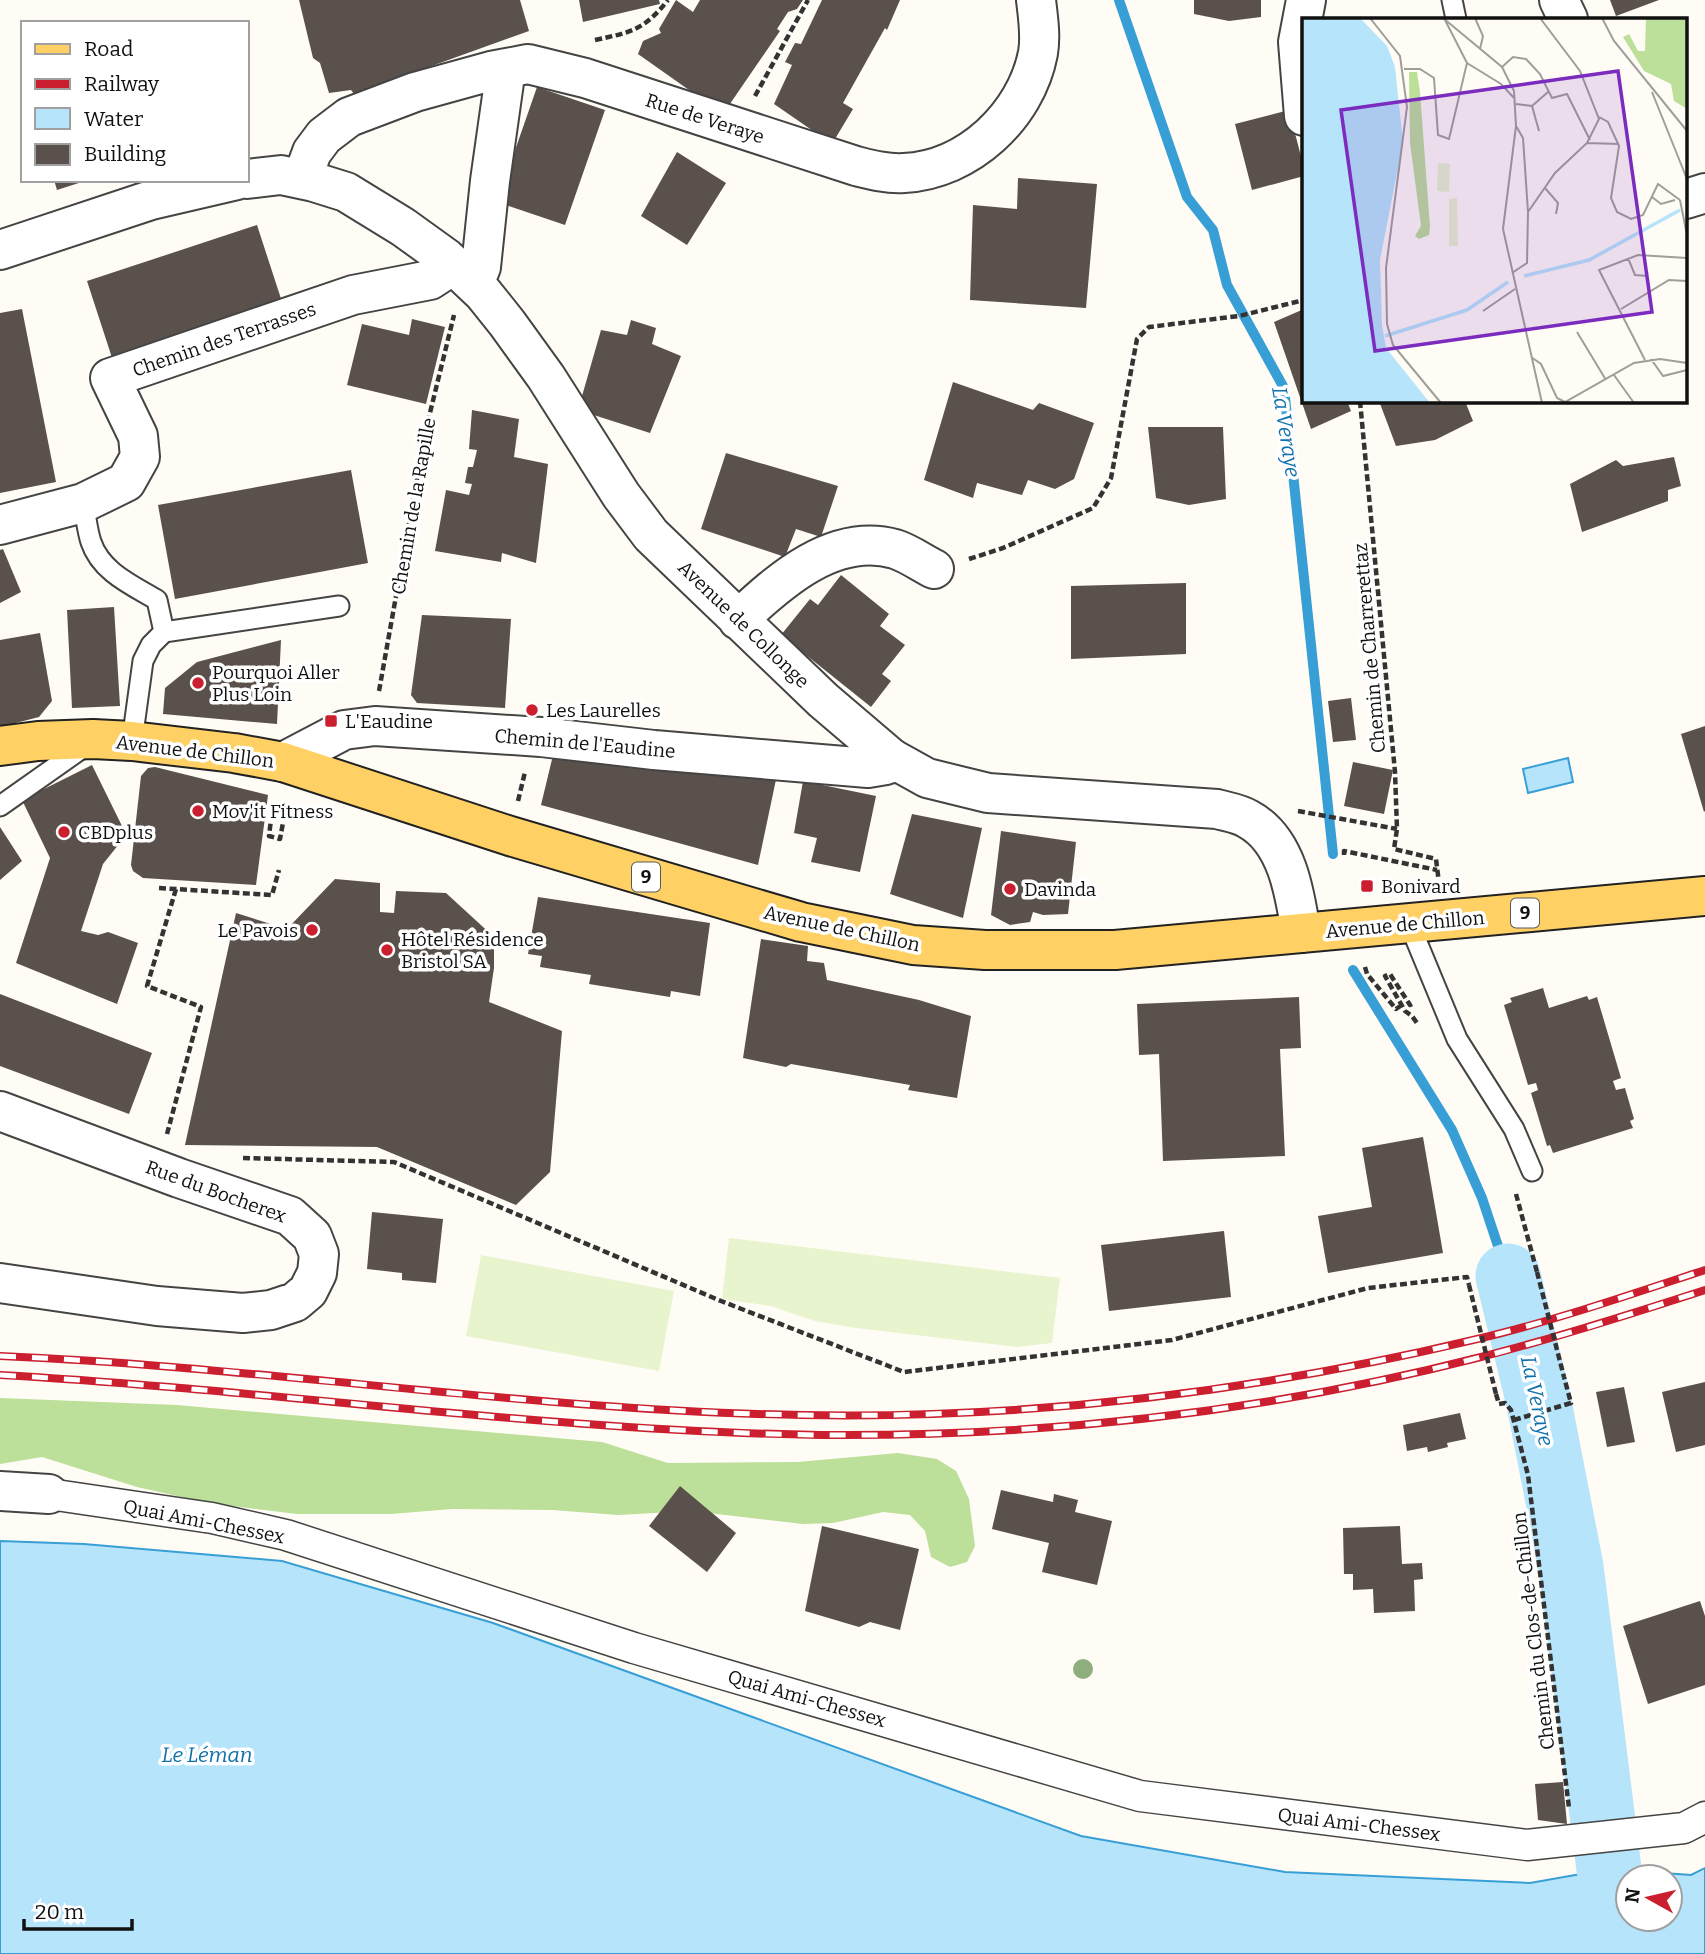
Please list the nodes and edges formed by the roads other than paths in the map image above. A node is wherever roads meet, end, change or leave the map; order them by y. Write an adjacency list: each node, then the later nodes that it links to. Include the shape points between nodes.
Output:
1 (1036, 0): 9 (street, Rue de Veraye, via 1038,52 1014,108 992,135 953,160 907,173 844,162 557,70 528,64)
2 (1306, 0): 5 (street)
3 (1452, 0): 6 (lane)
4 (1559, 0): 7 (street)
5 (1303, 18)
6 (1456, 18)
7 (1568, 18)
8 (1302, 21): 10 (street, via 1298,42)
9 (506, 68): 12 (street, Rue de Veraye, via 415,92 349,117 324,136); 17 (street, via 481,267)
10 (1302, 91)
11 (248, 178): 12 (street, Avenue de Collonge)
12 (302, 178): 17 (street, Avenue de Collonge, via 346,192 428,244)
13 (229, 182): 16 (street, via 140,204)
14 (1705, 193): 15 (street)
15 (1688, 199)
16 (0, 250)
17 (463, 274): 18 (street, Chemin des Terrasses, via 353,295 110,378 138,436 140,457 126,482); 22 (street, Avenue de Collonge, via 501,315 546,377 634,514)
18 (83, 503): 19 (street, Chemin des Terrasses); 23 (lane, via 91,543 101,562 158,600)
19 (0, 525)
20 (934, 569): 22 (street, via 896,550 860,545 826,554 775,585)
21 (339, 606): 23 (lane)
22 (738, 620): 27 (street, Avenue de Collonge)
23 (164, 632): 25 (lane, via 150,645 144,661)
24 (93, 739): 25 (main road, Avenue de Chillon / 9); 26 (main road, Avenue de Chillon / 9); 29 (lane)
25 (132, 741): 28 (main road, Avenue de Chillon / 9)
26 (0, 746)
27 (893, 760): 28 (street, Chemin de l'Eaudine, via 868,768 375,726 344,730); 32 (street, Avenue de Collonge, via 927,778 988,793 1217,809 1247,818 1283,858)
28 (283, 762): 32 (main road, Avenue de Chillon / 9, via 510,836 801,922 913,945 1115,950)
29 (0, 806)
30 (1705, 897): 31 (main road, Avenue de Chillon / 9)
31 (1409, 923): 32 (main road, Avenue de Chillon / 9); 34 (lane, via 1457,1039 1514,1129)
32 (1301, 933)
33 (0, 1111): 35 (street, Rue du Bocherex, via 290,1216 312,1236 319,1254 308,1291 295,1302 243,1313 157,1306)
34 (1532, 1171)
35 (0, 1283)
36 (0, 1492): 37 (street, Quai Ami-Chessex)
37 (49, 1494): 38 (street, Quai Ami-Chessex, via 212,1518 286,1535 634,1648 1140,1796 1527,1845 1684,1828)
38 (1705, 1817)

